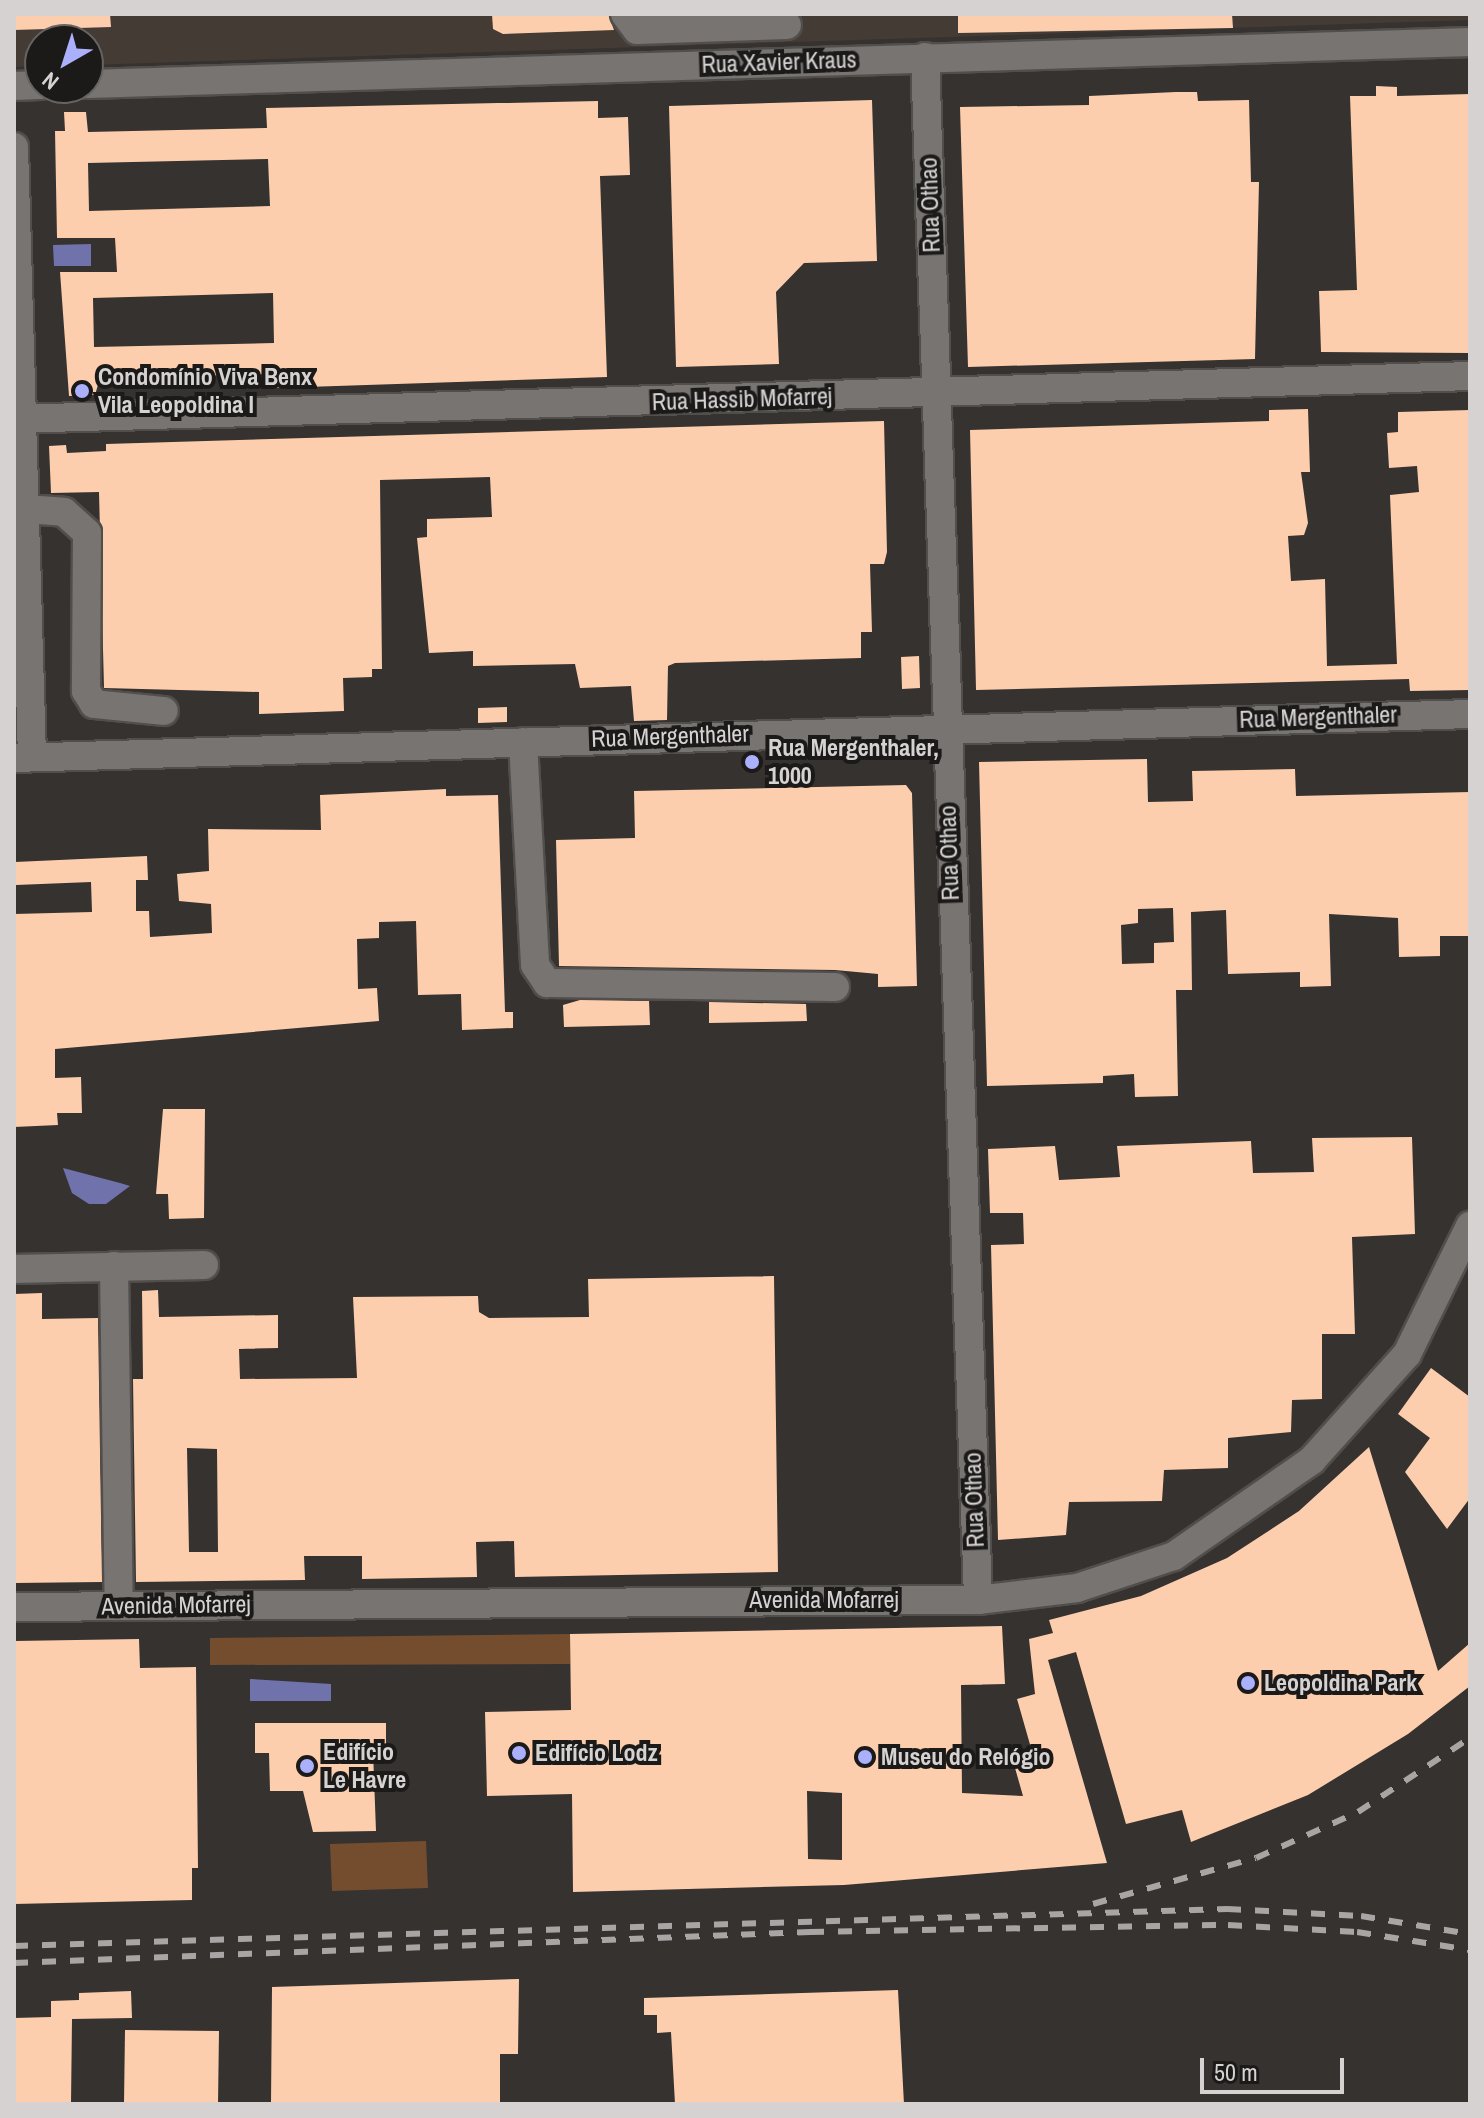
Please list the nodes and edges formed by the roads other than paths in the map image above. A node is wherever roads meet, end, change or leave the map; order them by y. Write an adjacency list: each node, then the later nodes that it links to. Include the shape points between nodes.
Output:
1 (625, 14): 2 (street, via 637,30)
2 (787, 25)
3 (1470, 42): 4 (street, Rua Xavier Kraus)
4 (925, 57): 5 (street, Rua Xavier Kraus); 8 (street, Rua Othao)
5 (104, 83)
6 (14, 147): 9 (street)
7 (1470, 376): 8 (street, Rua Hassib Mofarrej)
8 (936, 393): 9 (street, Rua Hassib Mofarrej); 13 (street, Rua Othao)
9 (18, 418): 10 (street)
10 (25, 509): 11 (street, via 64,512 87,533 86,691 94,704); 15 (street)
11 (164, 711)
12 (1470, 714): 13 (street, Rua Mergenthaler)
13 (944, 727): 14 (street, Rua Mergenthaler); 21 (street, Rua Othao)
14 (523, 742): 15 (street, Rua Mergenthaler); 16 (street, via 535,965 547,983)
15 (23, 757)
16 (835, 987)
17 (1470, 1226): 21 (street, Avenida Mofarrej, via 1385,1385 1274,1492 1174,1556 1117,1577 1048,1596)
18 (204, 1265): 19 (street)
19 (114, 1266): 20 (street); 22 (street)
20 (14, 1269)
21 (978, 1600): 22 (street, Avenida Mofarrej)
22 (119, 1606): 23 (street, Avenida Mofarrej)
23 (14, 1607)

